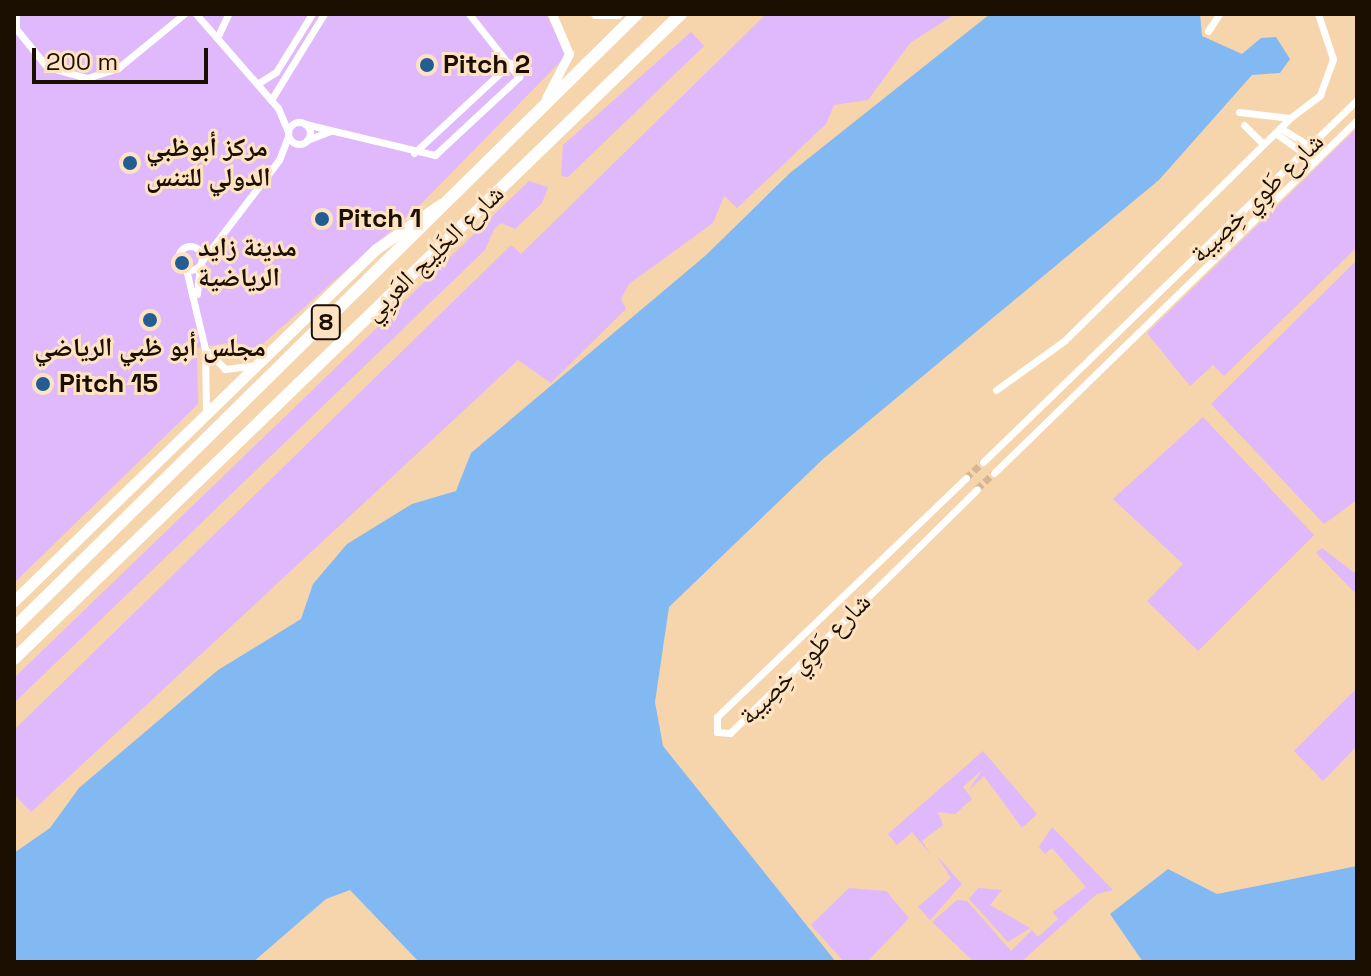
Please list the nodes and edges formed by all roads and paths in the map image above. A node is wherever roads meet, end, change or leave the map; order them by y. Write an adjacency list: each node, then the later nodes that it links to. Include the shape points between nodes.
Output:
1 (16, 14): 15 (street)
2 (184, 14): 15 (street, via 118,68 87,78 47,67)
3 (196, 14): 17 (street)
4 (228, 14): 17 (street)
5 (312, 14): 19 (street, via 276,72)
6 (324, 14): 20 (street)
7 (469, 14): 18 (street)
8 (552, 14): 25 (street, via 567,36 568,63)
9 (595, 14): 10 (street)
10 (618, 14)
11 (637, 14): 25 (highway, شارع الخَلِيج العَربِي / 8)
12 (681, 14): 57 (highway, شارع الخَلِيج العَربِي / 8)
13 (1219, 14): 16 (street)
14 (1318, 14): 24 (street, via 1331,38 1332,68 1320,95)
15 (16, 29)
16 (1208, 31)
17 (217, 38): 19 (street)
18 (511, 63): 35 (street); 35 (street, via 516,84 435,155)
19 (257, 84): 20 (street)
20 (271, 100): 22 (street)
21 (1357, 100): 34 (street, شارع طَوِي خِصِيبة)
22 (278, 108): 27 (street); 31 (street)
23 (1239, 112): 24 (street)
24 (1290, 118): 30 (street)
25 (530, 120): 39 (highway, شارع الخَلِيج العَربِي / 8)
26 (1357, 120): 38 (street, شارع طَوِي خِصِيبة)
27 (303, 124): 29 (street); 31 (street); 32 (street)
28 (1244, 125): 33 (street)
29 (330, 131): 32 (street); 35 (street)
30 (1278, 131): 33 (street); 34 (street); 36 (street)
31 (288, 134): 32 (street); 37 (street)
32 (304, 142): 37 (street)
33 (1263, 144): 47 (street, via 1064,341)
34 (1310, 146): 36 (street, شارع طَوِي خِصِيبة)
35 (414, 153)
36 (1299, 156): 38 (street); 49 (street, شارع طَوِي خِصِيبة)
37 (279, 160): 40 (street)
38 (1315, 161): 51 (street, شارع طَوِي خِصِيبة)
39 (449, 202): 45 (main road, via 380,246); 56 (highway, شارع الخَلِيج العَربِي / 8)
40 (217, 241): 41 (street); 42 (street)
41 (197, 248): 42 (street); 43 (street, via 180,251)
42 (201, 263): 43 (street); 44 (street)
43 (186, 269): 44 (street)
44 (197, 296): 46 (street)
45 (277, 345): 46 (street, via 238,371 217,364); 48 (main road)
46 (205, 349): 48 (street, via 210,399)
47 (996, 390)
48 (203, 417): 55 (main road)
49 (991, 454): 50 (street, شارع طَوِي خِصِيبة); 51 (street)
50 (983, 462)
51 (1002, 465): 52 (street, شارع طَوِي خِصِيبة)
52 (994, 473)
53 (966, 478): 58 (street, شارع طَوِي خِصِيبة)
54 (977, 489): 59 (street, شارع طَوِي خِصِيبة)
55 (14, 601)
56 (14, 628)
57 (14, 659)
58 (748, 687): 59 (street); 59 (street, شارع طَوِي خِصِيبة, via 717,717 717,732 730,733)
59 (763, 701)

